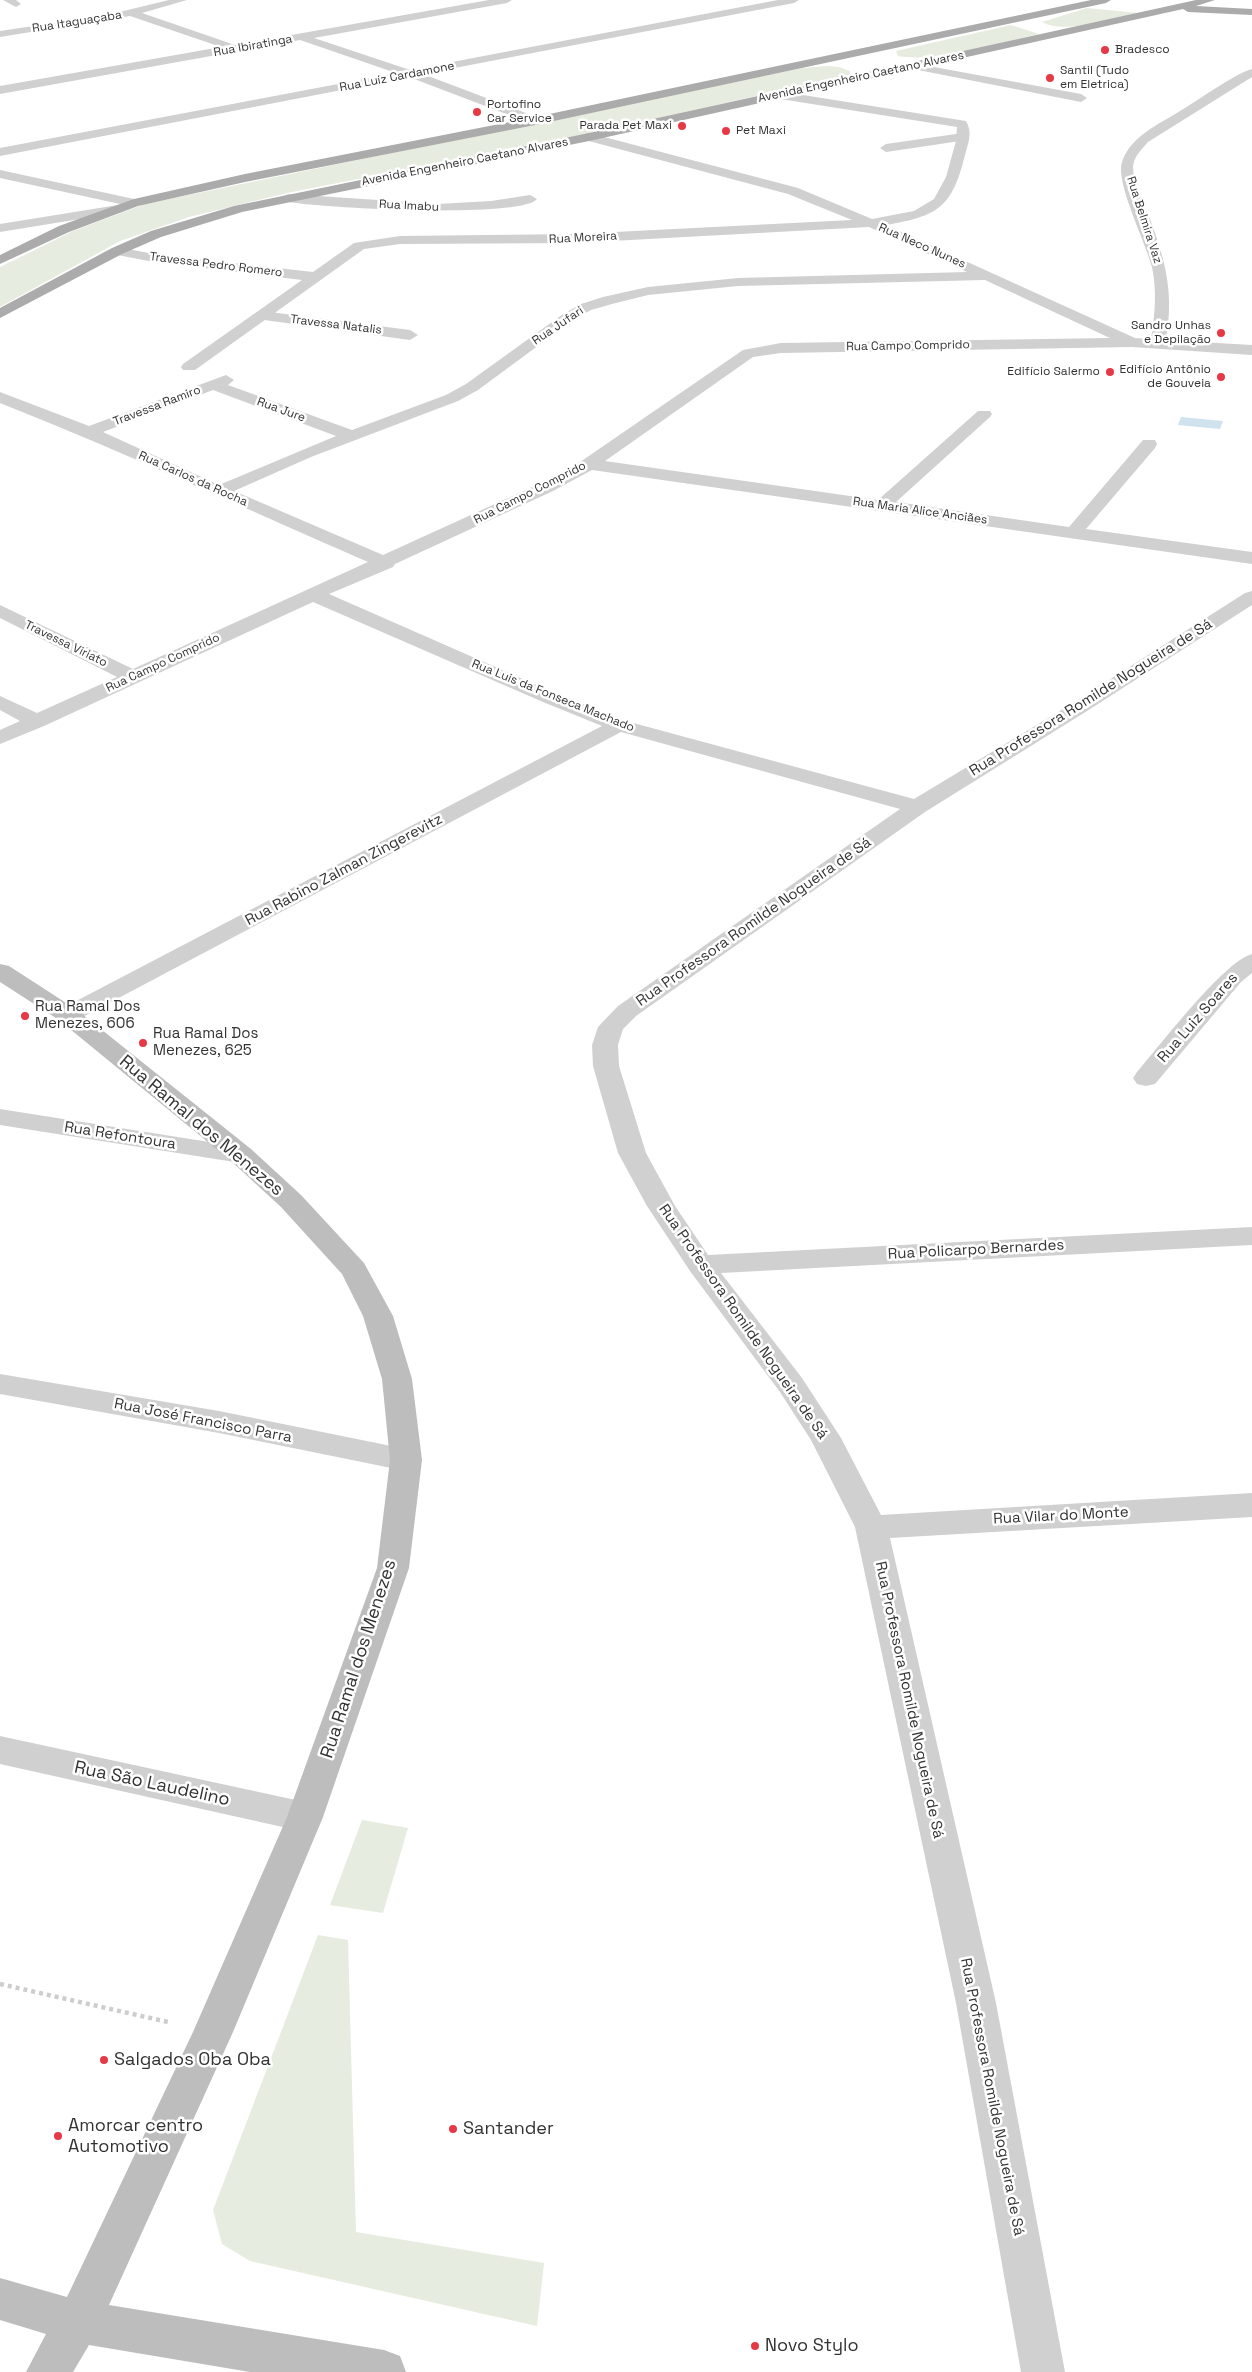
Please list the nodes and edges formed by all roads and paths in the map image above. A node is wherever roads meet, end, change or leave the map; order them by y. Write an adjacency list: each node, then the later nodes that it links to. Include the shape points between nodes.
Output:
1 (182, 0): 15 (street, Rua Itaguaçaba)
2 (507, 0): 19 (street, Rua Ibiratinga)
3 (794, 0): 25 (street, Rua Luíz Cardamone)
4 (1098, 0): 8 (main road, Avenida Engenheiro Caetano Alvares); 10 (main road, Avenida Engenheiro Caetano Alvares)
5 (1153, 0): 9 (main road)
6 (1210, 0): 9 (main road, Avenida Engenheiro Caetano Alvares)
7 (1237, 0): 12 (main road)
8 (1120, 3)
9 (1194, 4): 12 (main road); 13 (main road, Avenida Engenheiro Caetano Alvares)
10 (1058, 5): 16 (main road, Avenida Engenheiro Caetano Alvares)
11 (1139, 5): 13 (main road)
12 (1252, 7)
13 (1176, 8): 14 (main road); 17 (main road, Avenida Engenheiro Caetano Alvares)
14 (1252, 12)
15 (133, 13): 18 (street, Rua Itaguaçaba); 20 (street)
16 (1038, 15): 17 (main road, via 1032,23 1035,26); 21 (main road, Avenida Engenheiro Caetano Alvares)
17 (1067, 32): 23 (main road, Avenida Engenheiro Caetano Alvares)
18 (0, 34)
19 (303, 37): 20 (street, Rua Ibiratinga); 25 (street)
20 (236, 48): 27 (street, Rua Ibiratinga)
21 (873, 50): 22 (main road, Avenida Engenheiro Caetano Alvares); 23 (main road, via 878,60)
22 (801, 65): 26 (main road, via 846,66 860,70); 30 (main road, Avenida Engenheiro Caetano Alvares)
23 (907, 67): 26 (main road, Avenida Engenheiro Caetano Alvares); 29 (street)
24 (1252, 72): 52 (street, Rua Belmira Vaz, via 1144,139 1133,152 1127,167 1133,193 1157,256 1164,290)
25 (411, 74): 30 (street); 34 (street, Rua Luíz Cardamone)
26 (864, 76): 28 (main road, Avenida Engenheiro Caetano Alvares)
27 (0, 90)
28 (778, 95): 31 (main road, Avenida Engenheiro Caetano Alvares); 32 (street, via 959,122 964,126)
29 (1080, 98)
30 (535, 121): 38 (main road, Avenida Engenheiro Caetano Alvares)
31 (589, 137): 36 (main road, Avenida Engenheiro Caetano Alvares); 40 (street, Rua Neco Nunes, via 793,191)
32 (963, 137): 33 (street); 40 (street, Rua Moreira, via 952,181 943,200 913,216)
33 (886, 148)
34 (0, 152)
35 (0, 174): 38 (street)
36 (288, 198): 37 (street, Rua Imabu, via 438,208); 44 (main road, Avenida Engenheiro Caetano Alvares, via 195,221)
37 (530, 199)
38 (134, 203): 39 (main road, Avenida Engenheiro Caetano Alvares)
39 (118, 209): 41 (street); 43 (main road, Avenida Engenheiro Caetano Alvares)
40 (871, 223): 46 (street, Rua Neco Nunes); 47 (street, Rua Moreira, via 538,240 381,242 359,246)
41 (0, 228)
42 (0, 236): 43 (street, via 12,240)
43 (22, 249): 45 (main road, Avenida Engenheiro Caetano Alvares)
44 (117, 251): 47 (street, Travessa Pedro Romero); 48 (main road, Avenida Engenheiro Caetano Alvares)
45 (0, 260)
46 (989, 276): 51 (street, Rua Neco Nunes); 59 (street, Rua Jufari, via 738,282 608,300 568,317 452,398)
47 (315, 277): 49 (street, Rua Moreira)
48 (0, 314)
49 (262, 316): 50 (street, Travessa Natalis); 54 (street, Rua Moreira)
50 (410, 335)
51 (1132, 342): 52 (street, Rua Neco Nunes); 61 (street, Rua Campo Comprido, via 762,350 748,353)
52 (1158, 343): 53 (street, Rua Neco Nunes)
53 (1252, 350)
54 (189, 367)
55 (220, 382): 58 (street, Travessa Ramiro); 59 (street, Rua Jure)
56 (0, 397): 58 (street, Rua Carlos da Rocha)
57 (984, 414): 63 (street)
58 (89, 432): 62 (street, Rua Carlos da Rocha)
59 (350, 435): 62 (street, Rua Jufari)
60 (1149, 444): 64 (street)
61 (589, 464): 63 (street, Rua Maria Alice Anciães); 66 (street, Rua Campo Comprido)
62 (220, 491): 66 (street, Rua Carlos da Rocha)
63 (881, 506): 64 (street, Rua Maria Alice Anciães)
64 (1073, 533): 65 (street, Rua Maria Alice Anciães)
65 (1252, 558)
66 (386, 563): 67 (street, Rua Campo Comprido)
67 (314, 595): 70 (street, Rua Campo Comprido); 73 (street, Rua Luis da Fonseca Machado)
68 (1252, 597): 75 (street, Rua Professora Romilde Nogueira de Sá)
69 (0, 611): 70 (street, Travessa Viriato)
70 (133, 677): 72 (street, Rua Campo Comprido)
71 (0, 702): 72 (street)
72 (37, 722): 74 (street, Rua Campo Comprido)
73 (619, 725): 75 (street, Rua Luis da Fonseca Machado); 78 (street, Rua Rabino Zalman Zingerevitz)
74 (0, 738)
75 (917, 807): 83 (street, Rua Professora Romilde Nogueira de Sá, via 627,1011 612,1027 606,1045 606,1066 632,1153 661,1206)
76 (1252, 960): 79 (street, Rua Luiz Soares, via 1232,978)
77 (0, 971): 78 (street, Rua Ramal dos Menezes)
78 (68, 1015): 81 (street, Rua Ramal dos Menezes)
79 (1146, 1078)
80 (0, 1117): 81 (street, Rua Refontoura)
81 (241, 1155): 85 (street, Rua Ramal dos Menezes, via 290,1201 354,1270 378,1316 397,1379)
82 (1252, 1236): 83 (street, Rua Policarpo Bernardes)
83 (700, 1265): 87 (street, Rua Professora Romilde Nogueira de Sá, via 791,1385 825,1438)
84 (0, 1384): 85 (street, Rua José Francisco Parra, via 219,1422)
85 (406, 1460): 89 (street, Rua Ramal dos Menezes, via 393,1568)
86 (1252, 1505): 87 (street, Rua Vilar do Monte)
87 (871, 1527): 96 (street, Rua Professora Romilde Nogueira de Sá, via 976,2004)
88 (0, 1750): 89 (street, Rua São Laudelino)
89 (305, 1817): 91 (street, Rua Ramal dos Menezes)
90 (0, 1984): 91 (path)
91 (213, 2032): 93 (street, Rua Ramal dos Menezes)
92 (0, 2299): 93 (street)
93 (78, 2322): 94 (street, Rua Ramal dos Menezes); 95 (street)
94 (48, 2372)
95 (384, 2372)
96 (1043, 2372)

